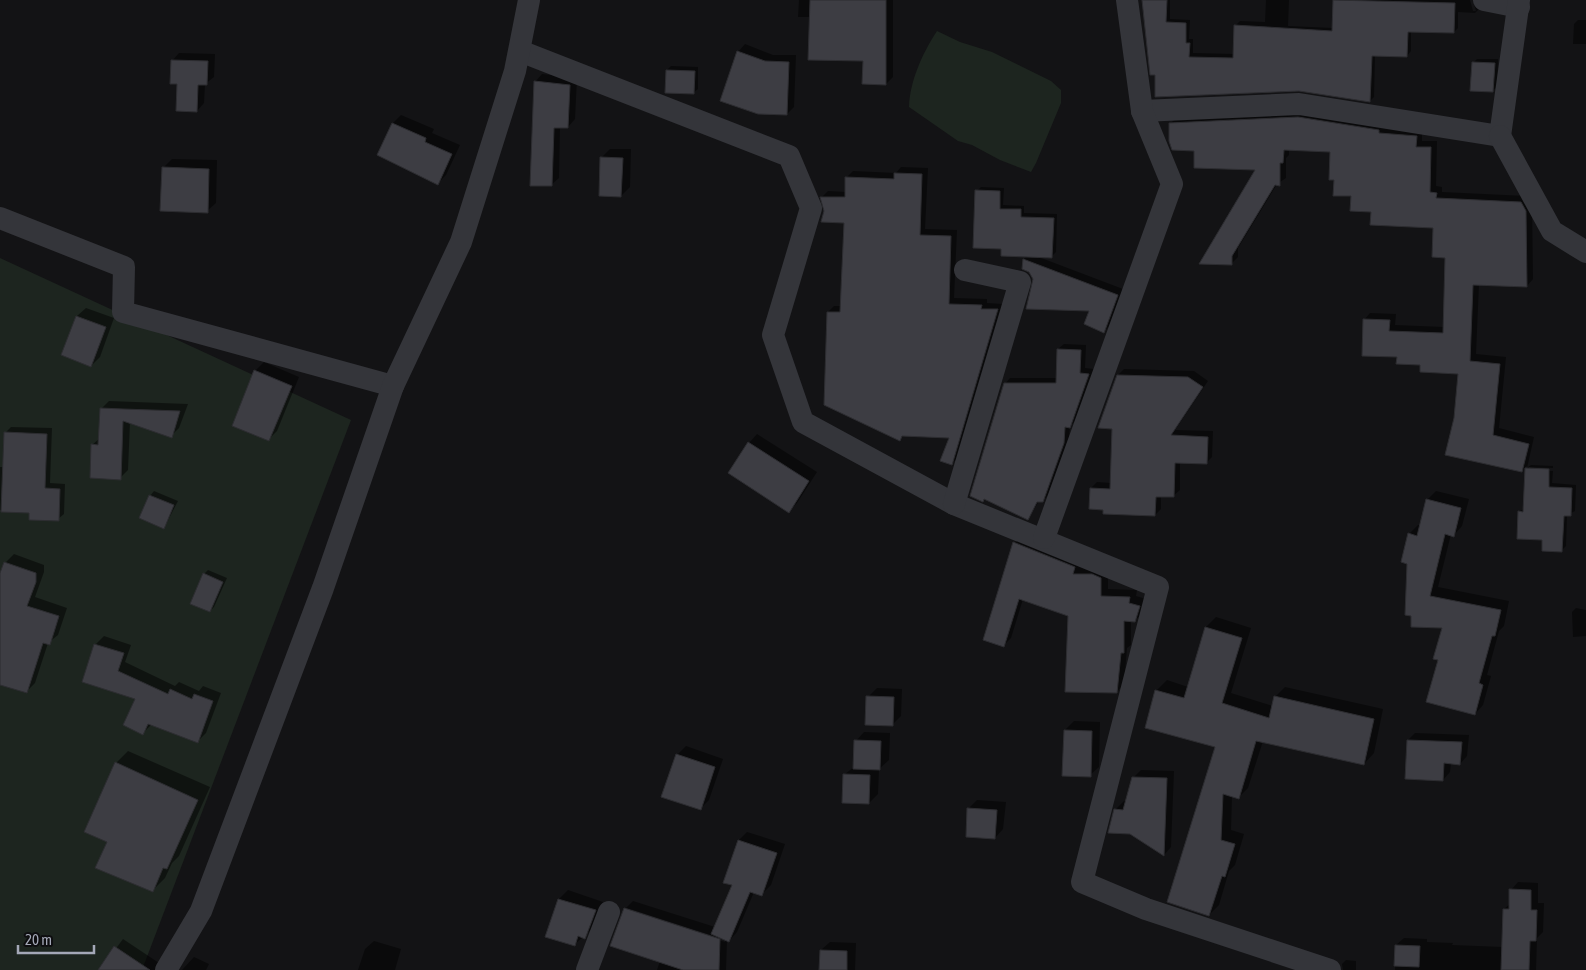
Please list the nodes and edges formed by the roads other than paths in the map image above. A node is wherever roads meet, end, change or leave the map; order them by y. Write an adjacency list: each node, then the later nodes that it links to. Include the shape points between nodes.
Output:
1 (529, 0): 5 (street)
2 (1127, 0): 6 (street)
3 (1484, 0): 4 (street)
4 (1519, 3): 7 (street)
5 (520, 51): 11 (street, via 460,242); 12 (street, via 789,156 811,208 773,335 802,422)
6 (1142, 111): 7 (street, via 1299,104); 13 (street, via 1172,184)
7 (1500, 136): 9 (street, via 1552,231)
8 (0, 218): 11 (street, via 124,268 123,312)
9 (1586, 252)
10 (965, 270): 12 (street, via 1020,282)
11 (393, 386): 15 (street, via 322,588 201,911)
12 (954, 504): 13 (street)
13 (1044, 538): 17 (street, via 1158,587 1082,882 1146,909)
14 (609, 912): 16 (street)
15 (166, 970)
16 (587, 970)
17 (1330, 970)

